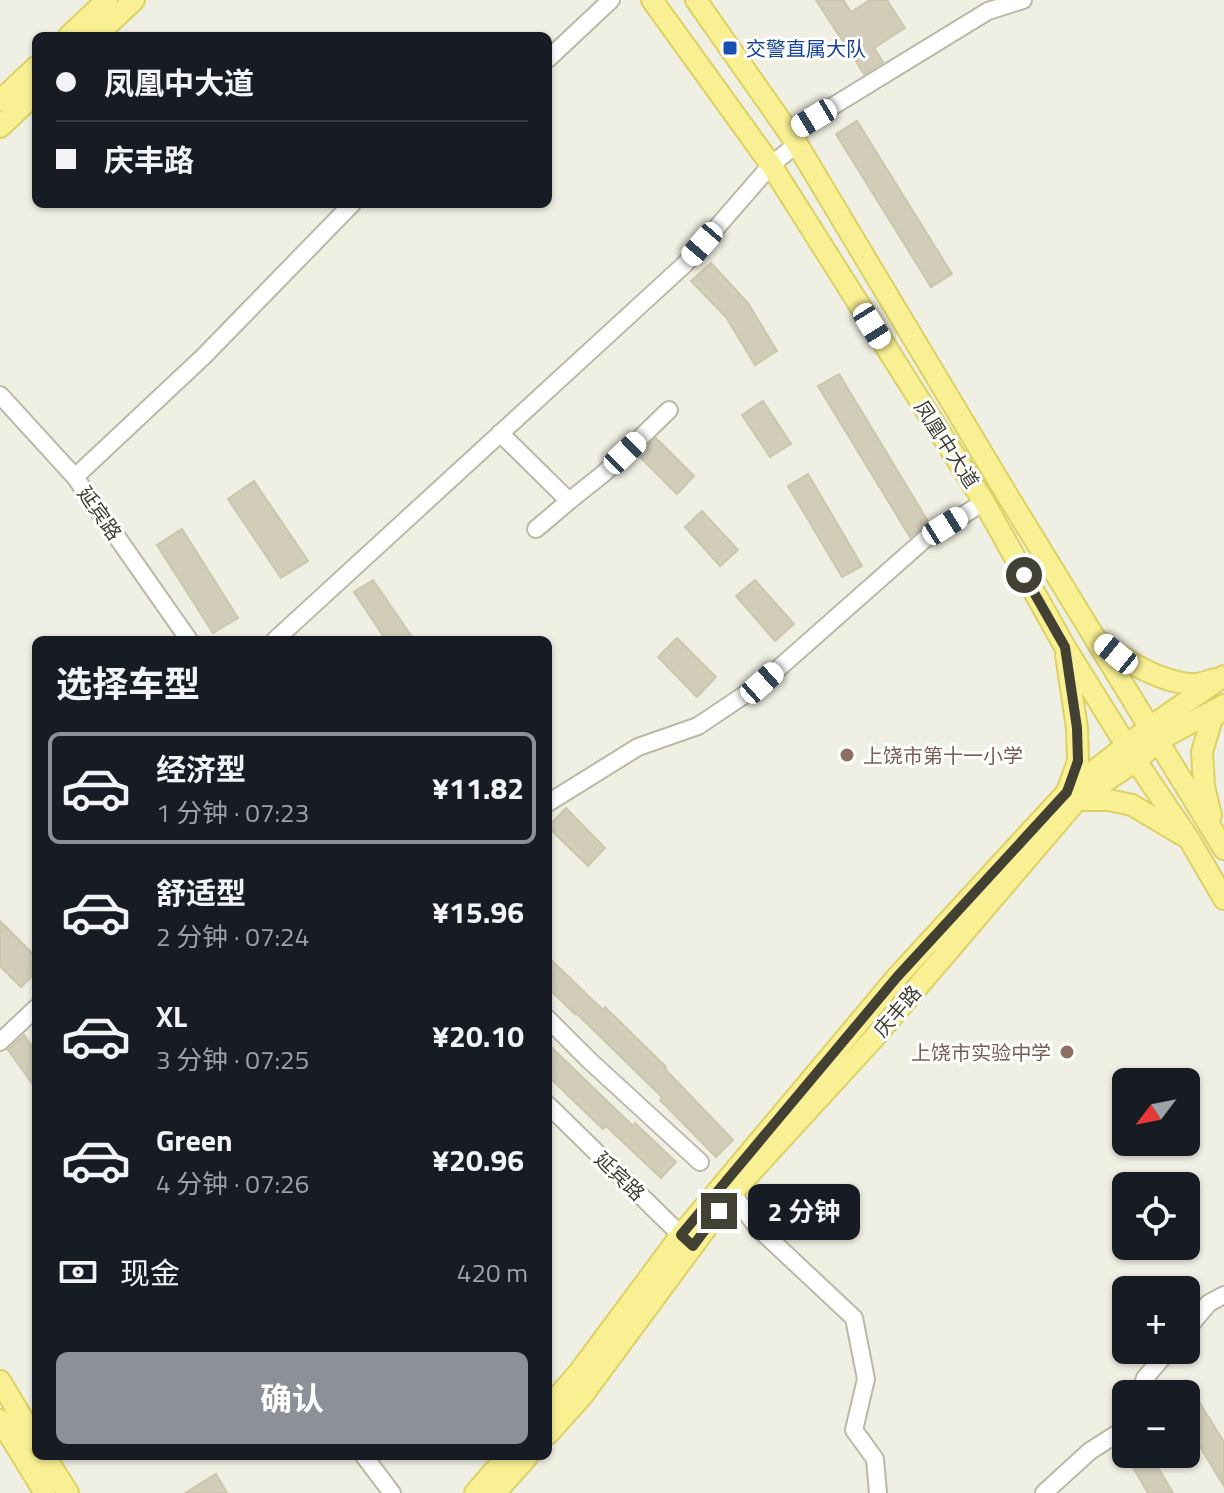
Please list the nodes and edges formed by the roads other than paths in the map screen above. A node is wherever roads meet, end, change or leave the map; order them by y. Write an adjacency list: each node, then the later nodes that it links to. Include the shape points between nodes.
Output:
1 (107, 0): 8 (main road)
2 (134, 0): 9 (main road)
3 (611, 0): 10 (street)
4 (652, 0): 16 (main road, 凤凰中大道)
5 (696, 0): 15 (main road, 凤凰中大道)
6 (1023, 0): 7 (street)
7 (991, 6): 15 (street)
8 (73, 32)
9 (100, 32)
10 (552, 55)
11 (32, 71): 13 (main road)
12 (32, 97): 14 (main road)
13 (0, 101)
14 (0, 127)
15 (793, 139): 16 (street); 27 (main road, 凤凰中大道)
16 (771, 165): 20 (street, via 685,264); 23 (main road, 凤凰中大道)
17 (348, 208): 21 (street, via 204,356)
18 (0, 395): 21 (street, 延宾路)
19 (669, 410): 22 (street)
20 (500, 433): 22 (street); 26 (street)
21 (75, 477): 25 (street, 延宾路)
22 (569, 501): 24 (street)
23 (984, 502): 28 (main road, 凤凰中大道); 34 (street, via 925,539 762,683 698,726 638,747)
24 (536, 529)
25 (186, 636)
26 (279, 636)
27 (1094, 636): 29 (main road, via 1153,674 1192,685); 31 (main road, 凤凰中大道)
28 (1065, 647): 32 (main road, 凤凰中大道); 33 (main road, via 1077,728)
29 (1224, 677): 31 (main road)
30 (1224, 707): 31 (main road, 庆丰路); 36 (main road, via 1212,718 1202,752 1204,786)
31 (1154, 733): 32 (main road, 庆丰路); 36 (main road, 凤凰中大道)
32 (1131, 753): 33 (main road, 庆丰路); 35 (main road, 凤凰中大道)
33 (1072, 796): 35 (main road, via 1132,805); 43 (main road, 庆丰路, via 874,1038); 44 (main road, via 897,977)
34 (552, 801)
35 (1189, 839): 37 (main road, 凤凰中大道)
36 (1221, 843)
37 (1224, 899)
38 (32, 1015): 40 (street)
39 (552, 1023): 42 (street)
40 (0, 1042)
41 (552, 1109): 44 (street, 延宾路)
42 (700, 1162)
43 (732, 1193): 44 (main road, 庆丰路); 64 (street, via 757,1227 854,1318 866,1379 854,1430 875,1459)
44 (687, 1241): 50 (main road); 52 (main road, 庆丰路, via 582,1396)
45 (1224, 1295): 46 (street)
46 (1200, 1314)
47 (1157, 1364): 48 (street)
48 (1144, 1380)
49 (0, 1381): 53 (main road)
50 (552, 1403)
51 (0, 1420): 59 (main road)
52 (552, 1430)
53 (32, 1434)
54 (1112, 1437): 65 (street)
55 (47, 1460): 60 (main road)
56 (367, 1460): 61 (street)
57 (504, 1460): 62 (main road)
58 (524, 1460): 63 (main road)
59 (45, 1493)
60 (68, 1493)
61 (392, 1493)
62 (475, 1493)
63 (495, 1493)
64 (878, 1493)
65 (1044, 1493)

